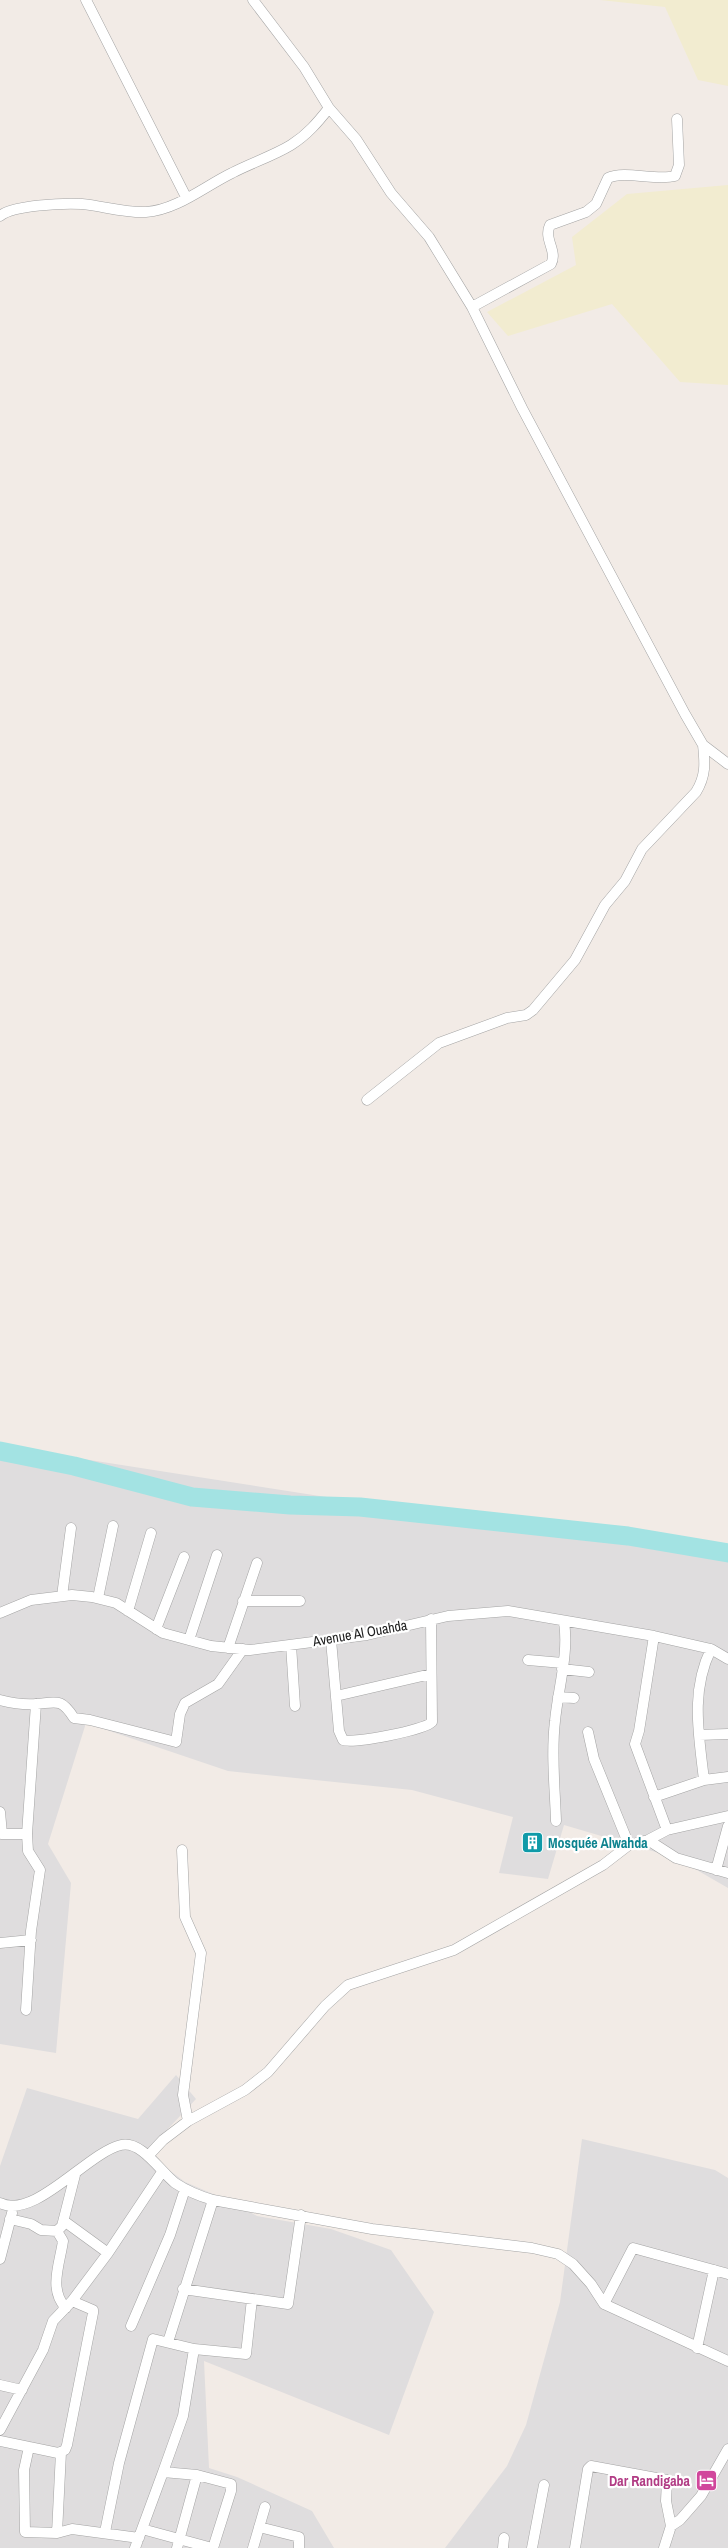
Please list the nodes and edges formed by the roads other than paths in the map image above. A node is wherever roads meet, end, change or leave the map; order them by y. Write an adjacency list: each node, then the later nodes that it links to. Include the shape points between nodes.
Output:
1 (86, 0): 5 (street)
2 (253, 0): 3 (street, via 304,68)
3 (329, 108): 5 (street, via 316,125 290,146); 7 (street, via 356,140 407,214 429,237)
4 (677, 120): 7 (street, via 679,165 675,176 663,179 608,178 596,204 586,212 550,225 547,237 553,251 551,264)
5 (186, 197): 6 (street, via 165,209 146,212 80,204)
6 (2, 212)
7 (472, 307): 8 (street, via 522,408)
8 (703, 745): 9 (street); 10 (street, via 705,767 696,792 642,849 575,960 533,1010 439,1043)
9 (728, 764)
10 (367, 1100)
11 (113, 1526): 18 (street)
12 (71, 1528): 17 (street)
13 (151, 1533): 21 (street)
14 (218, 1554): 27 (street)
15 (184, 1557): 25 (street)
16 (257, 1563): 19 (street)
17 (62, 1596): 18 (street, Avenue Al Ouahda); 22 (street, Avenue Al Ouahda, via 31,1600)
18 (98, 1598): 21 (street, Avenue Al Ouahda, via 116,1603)
19 (243, 1601): 20 (street); 30 (street)
20 (300, 1601)
21 (128, 1611): 25 (street, Avenue Al Ouahda)
22 (0, 1613)
23 (431, 1619): 24 (street, Avenue Al Ouahda, via 508,1611); 28 (street, Avenue Al Ouahda); 37 (street)
24 (564, 1622): 26 (street, Avenue Al Ouahda); 35 (street)
25 (156, 1629): 27 (street, Avenue Al Ouahda)
26 (654, 1636): 32 (street, Avenue Al Ouahda); 49 (street, via 635,1744)
27 (189, 1640): 30 (street, Avenue Al Ouahda)
28 (332, 1640): 29 (street, Avenue Al Ouahda); 38 (street)
29 (291, 1645): 31 (street, Avenue Al Ouahda); 43 (street)
30 (228, 1648): 31 (street, Avenue Al Ouahda)
31 (243, 1650): 42 (street, via 218,1684 185,1703 176,1742 74,1718 67,1707 52,1700)
32 (711, 1650): 33 (street, Avenue Al Ouahda); 46 (street, via 698,1685)
33 (728, 1659)
34 (528, 1660): 35 (street)
35 (563, 1666): 36 (street); 39 (street)
36 (589, 1672)
37 (431, 1674): 38 (street); 38 (street, via 434,1716 430,1725 422,1727 352,1742 343,1740 339,1731)
38 (336, 1696)
39 (558, 1697): 40 (street); 52 (street, via 554,1724)
40 (574, 1698)
41 (0, 1700): 42 (street)
42 (36, 1704): 55 (street)
43 (295, 1706)
44 (588, 1732): 57 (street, via 594,1759)
45 (728, 1734): 46 (street)
46 (699, 1735): 48 (street)
47 (728, 1777): 48 (street)
48 (704, 1780): 49 (street)
49 (654, 1797): 54 (street)
50 (0, 1812): 55 (street, via 2,1834)
51 (728, 1816): 54 (street)
52 (556, 1821)
53 (728, 1826): 59 (street)
54 (667, 1830): 56 (street)
55 (27, 1834): 61 (street, via 28,1851 40,1870)
56 (648, 1840): 57 (street); 59 (street, via 676,1858)
57 (629, 1845): 64 (street, via 603,1865 454,1950 348,1985 325,2006 268,2072 246,2090)
58 (182, 1850): 64 (street, via 185,1916 201,1953 182,2095)
59 (716, 1870): 60 (street)
60 (728, 1873)
61 (30, 1940): 62 (street); 63 (street)
62 (0, 1943)
63 (26, 2010)
64 (188, 2121): 65 (street)
65 (148, 2156): 66 (street); 67 (street, via 135,2146 120,2145)
66 (162, 2172): 68 (street); 76 (street)
67 (74, 2175): 71 (street, via 33,2200); 74 (street)
68 (185, 2189): 69 (street); 84 (street, via 170,2235)
69 (213, 2200): 72 (street); 80 (street)
70 (0, 2203): 71 (street)
71 (14, 2207): 73 (street)
72 (301, 2215): 81 (street, via 288,2304); 83 (street, via 372,2229 558,2254 586,2279)
73 (10, 2219): 75 (street, via 41,2230); 77 (street)
74 (64, 2222): 75 (street); 76 (street)
75 (57, 2231): 82 (street, via 63,2241 56,2294)
76 (108, 2253): 82 (street)
77 (0, 2259)
78 (714, 2270): 79 (street); 83 (street, via 633,2248); 86 (street)
79 (728, 2274)
80 (183, 2290): 81 (street); 85 (street)
81 (252, 2299): 87 (street, via 246,2354)
82 (69, 2304): 90 (street, via 53,2321 43,2350); 96 (street, via 93,2310 93,2313 69,2440)
83 (604, 2304): 86 (street)
84 (131, 2326)
85 (168, 2342): 87 (street); 103 (street, via 153,2339 119,2463)
86 (697, 2348): 88 (street)
87 (194, 2349): 97 (street, via 183,2416)
88 (728, 2361)
89 (0, 2385): 90 (street)
90 (22, 2390): 91 (street)
91 (3, 2416): 92 (street)
92 (0, 2430)
93 (0, 2441): 94 (street)
94 (29, 2447): 96 (street); 104 (street, via 24,2470 25,2532)
95 (728, 2449): 101 (street, via 701,2496)
96 (61, 2452): 104 (street)
97 (163, 2472): 98 (street); 105 (street)
98 (197, 2475): 106 (street); 108 (street, via 231,2484)
99 (544, 2485): 111 (street)
100 (265, 2508): 102 (street)
101 (671, 2526): 112 (street, via 666,2501 667,2480 591,2466); 113 (street)
102 (259, 2527): 109 (street); 110 (street, via 299,2538)
103 (106, 2532): 104 (street, via 72,2529); 105 (street)
104 (57, 2533)
105 (140, 2533): 106 (street); 107 (street)
106 (178, 2544): 108 (street)
107 (135, 2548)
108 (212, 2548)
109 (253, 2548)
110 (299, 2548)
111 (532, 2548)
112 (575, 2548)
113 (664, 2548)

